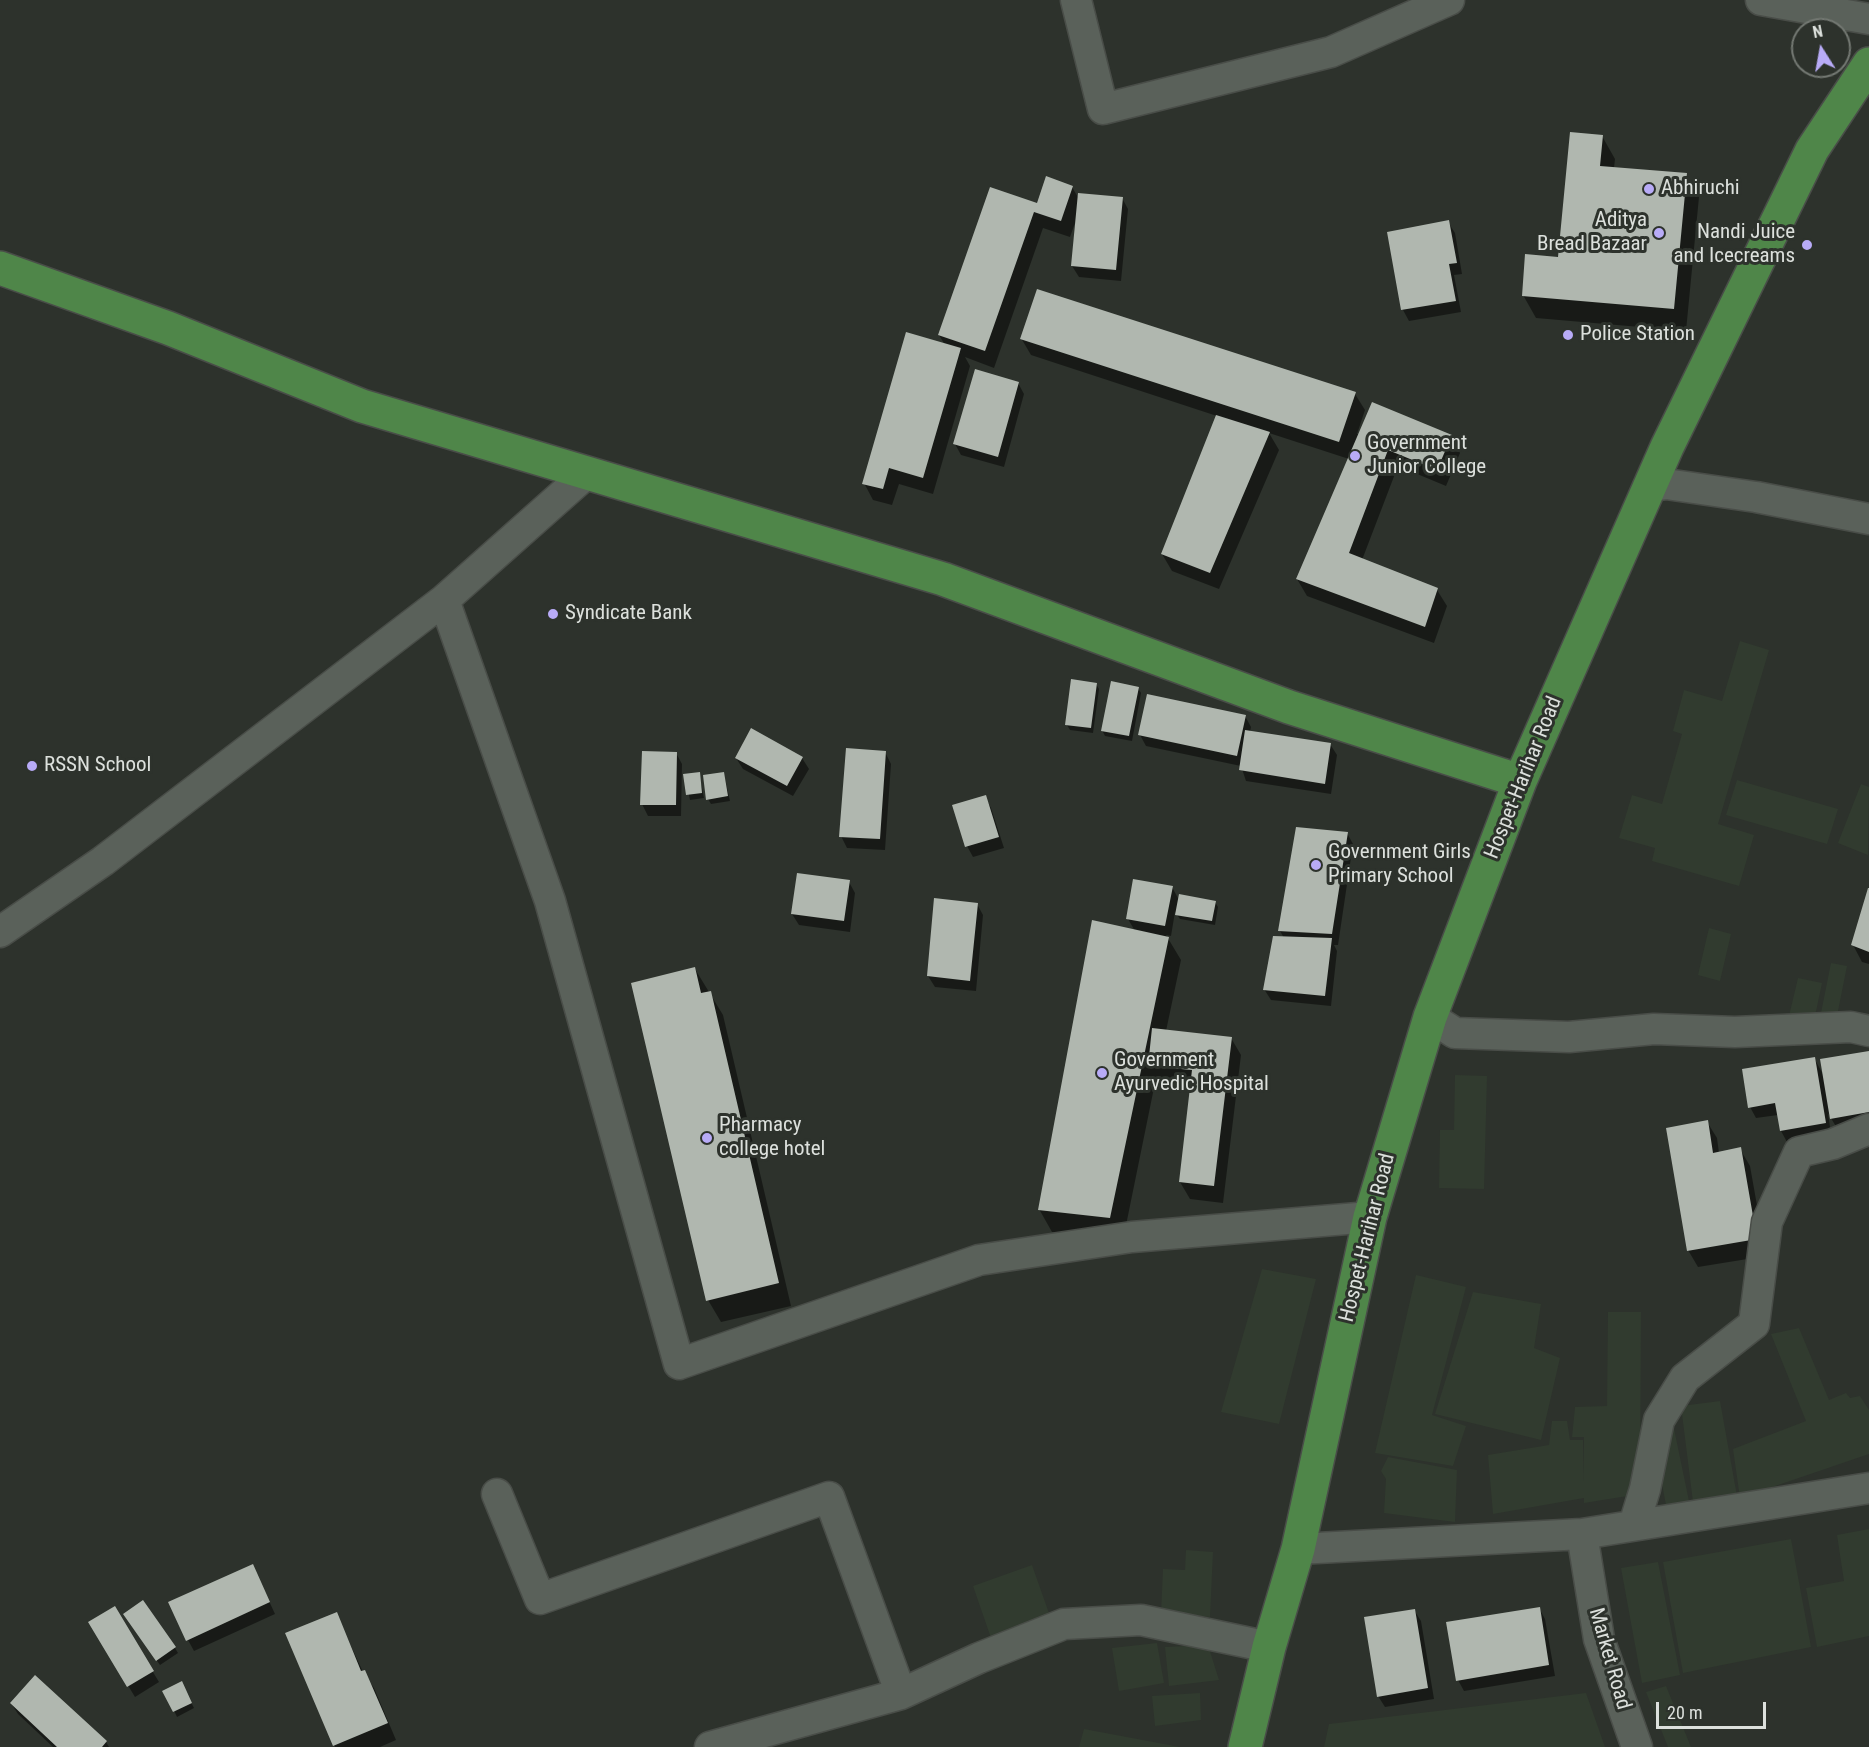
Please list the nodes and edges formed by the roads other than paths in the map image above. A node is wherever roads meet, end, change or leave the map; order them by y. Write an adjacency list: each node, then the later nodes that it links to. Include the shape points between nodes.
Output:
1 (1076, 0): 2 (street, via 1103,109 1331,52)
2 (1449, 0)
3 (1761, 0): 4 (street)
4 (1869, 19)
5 (1866, 72): 8 (main road, Hospet-Harihar Road, via 1812,150)
6 (0, 268): 7 (main road, via 168,328 362,406)
7 (587, 472): 10 (street); 11 (main road, via 943,579 1289,707)
8 (1649, 486): 9 (street, via 1666,484 1756,497); 11 (main road, Hospet-Harihar Road)
9 (1869, 519)
10 (444, 600): 12 (street, via 103,861); 16 (street, via 550,901 679,1364 979,1260 1132,1238)
11 (1520, 781): 13 (main road, Hospet-Harihar Road)
12 (0, 932)
13 (1430, 1017): 14 (street, via 1455,1034 1569,1037 1654,1029 1735,1032 1851,1026); 16 (main road, Hospet-Harihar Road)
14 (1869, 1031)
15 (1869, 1129): 19 (street, via 1833,1144 1799,1152 1767,1222 1754,1324 1685,1378 1659,1420)
16 (1370, 1217): 21 (main road, Hospet-Harihar Road)
17 (1869, 1488): 19 (street)
18 (497, 1494): 23 (street, via 540,1599 830,1497)
19 (1634, 1525): 20 (street)
20 (1582, 1534): 21 (street); 26 (street, Market Road, via 1599,1639)
21 (1298, 1549): 22 (main road, Hospet-Harihar Road)
22 (1269, 1647): 23 (street, via 1141,1620 1064,1624); 25 (main road, Hospet-Harihar Road)
23 (901, 1694): 24 (street)
24 (710, 1747)
25 (1245, 1747)
26 (1636, 1747)

